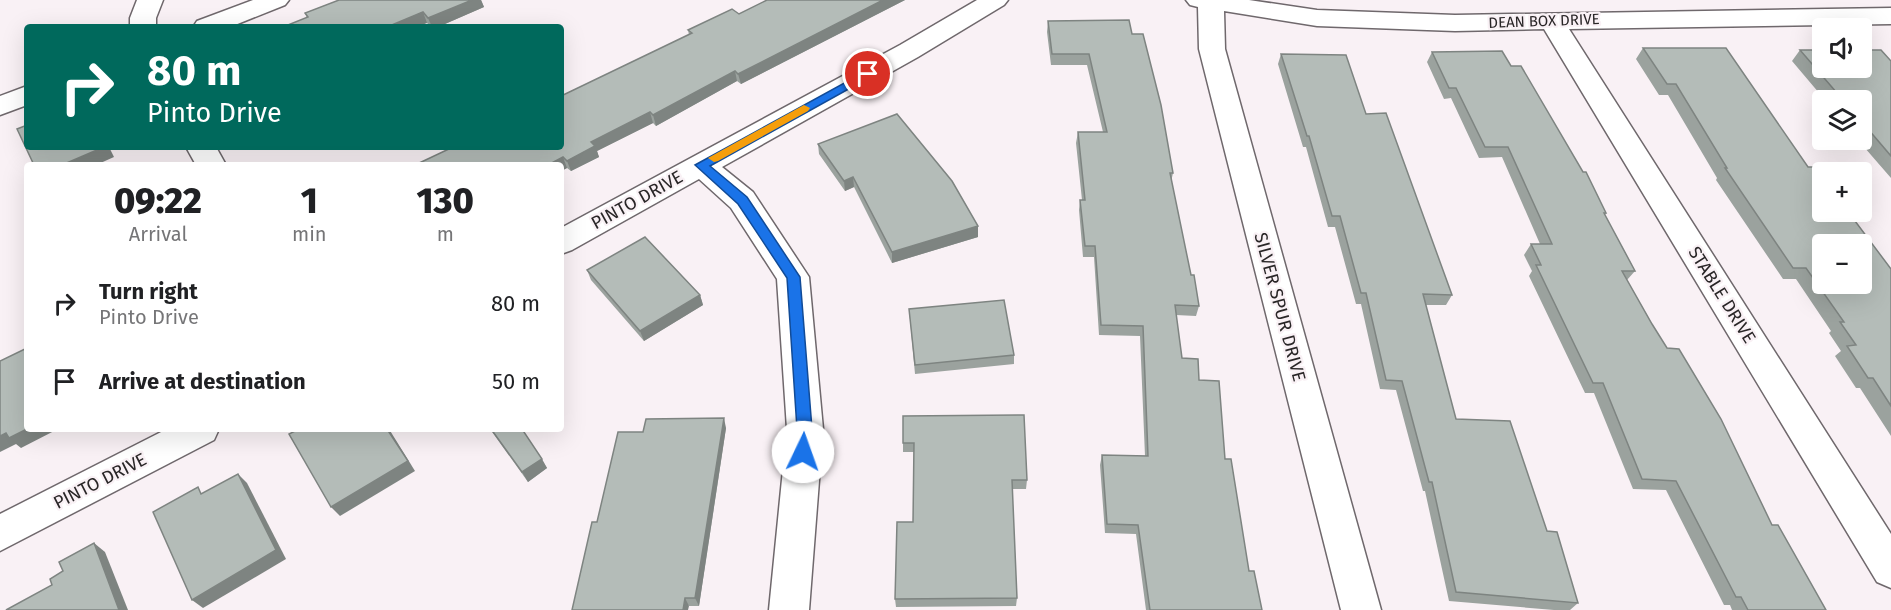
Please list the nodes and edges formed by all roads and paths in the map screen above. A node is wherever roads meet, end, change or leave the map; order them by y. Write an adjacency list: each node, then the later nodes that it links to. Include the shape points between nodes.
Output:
1 (150, 0): 9 (street)
2 (276, 0): 10 (street)
3 (995, 0): 13 (street, PINTO DRIVE)
4 (1882, 0): 6 (street)
5 (1205, 1): 8 (street, DEAN BOX DRIVE, via 1317,18 1466,23); 19 (street, SILVER SPUR DRIVE, via 1212,49)
6 (1891, 9)
7 (1891, 16): 8 (street, DEAN BOX DRIVE)
8 (1552, 21): 17 (street, STABLE DRIVE)
9 (143, 24)
10 (214, 24)
11 (24, 96): 12 (street)
12 (0, 106)
13 (701, 165): 14 (street, PINTO DRIVE); 18 (street, via 742,201 793,277 805,429)
14 (564, 240)
15 (195, 432): 16 (street, PINTO DRIVE)
16 (0, 533)
17 (1891, 569)
18 (789, 610)
19 (1361, 610)

